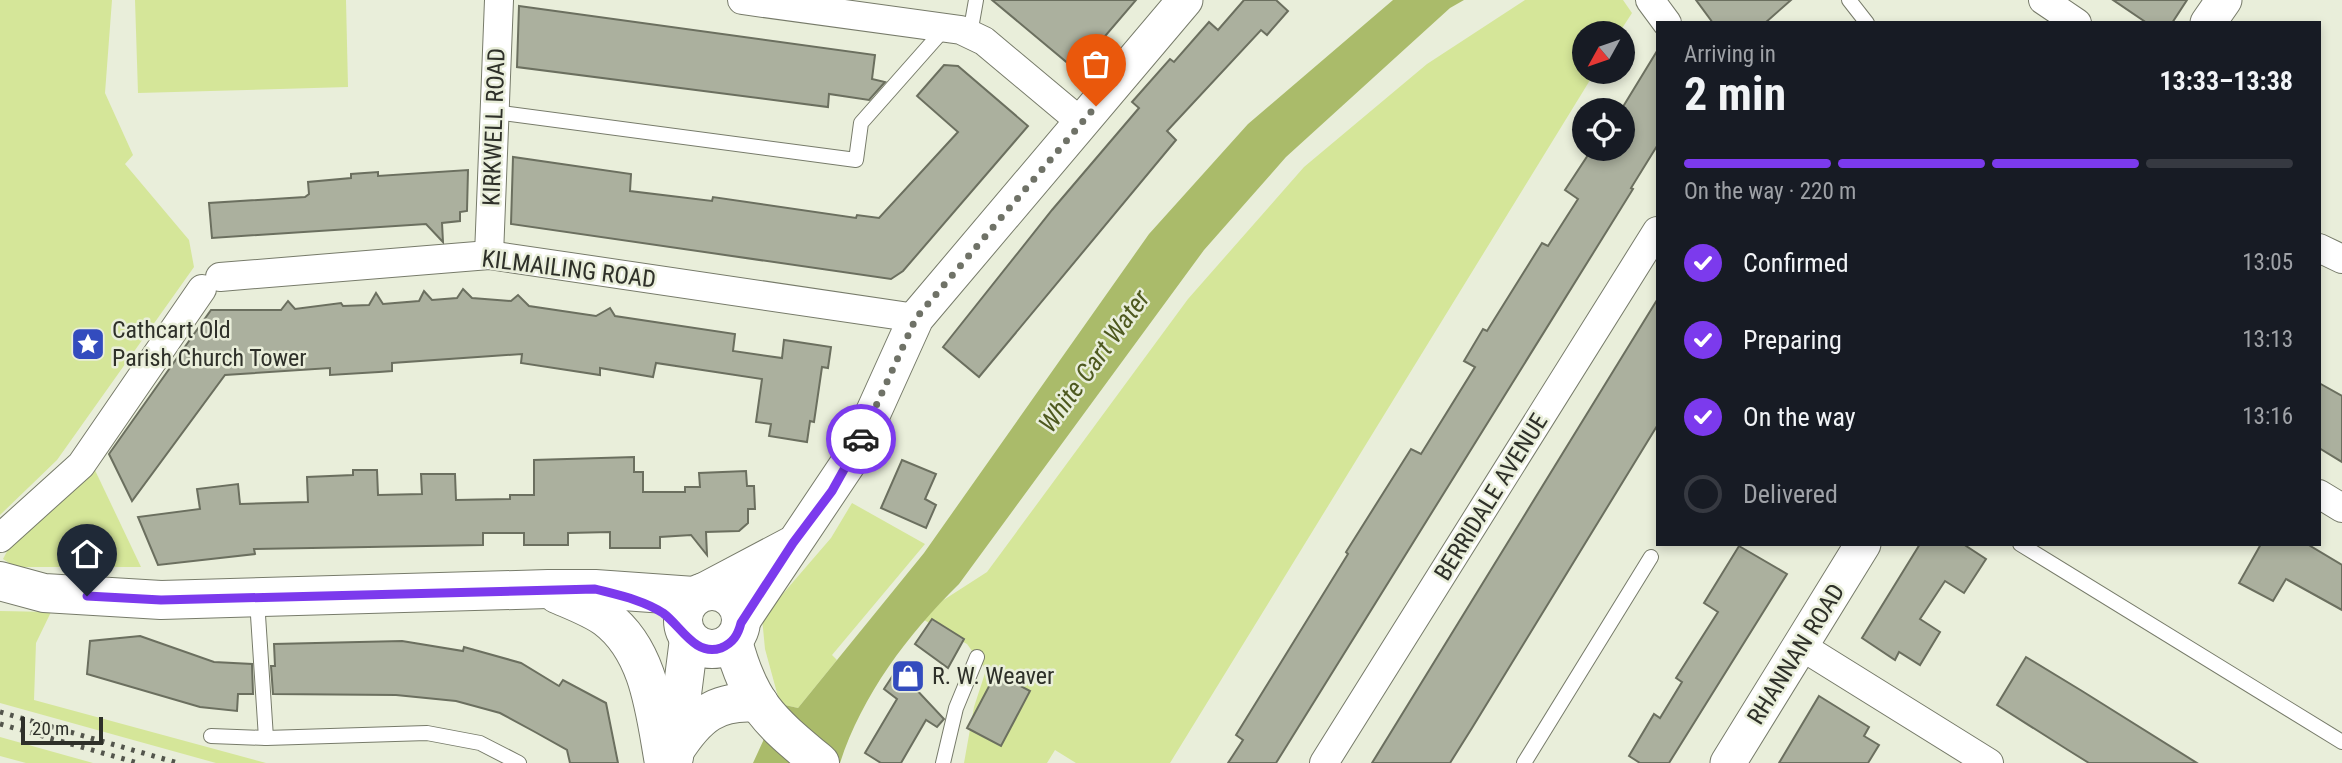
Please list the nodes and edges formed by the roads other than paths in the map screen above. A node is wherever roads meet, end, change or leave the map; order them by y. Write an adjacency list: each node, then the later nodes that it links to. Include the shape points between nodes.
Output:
1 (499, 0): 14 (street, KIRKWELL ROAD)
2 (742, 0): 13 (street)
3 (976, 0): 13 (lane)
4 (1185, 0): 15 (street)
5 (1650, 0): 9 (street)
6 (1849, 0): 10 (lane)
7 (2043, 0): 11 (street)
8 (2224, 0): 12 (street)
9 (1666, 21)
10 (1865, 21)
11 (2074, 21)
12 (2209, 21)
13 (958, 31): 14 (lane, via 861,123 856,160); 15 (street, via 984,41)
14 (495, 112): 18 (street, KIRKWELL ROAD)
15 (1082, 122): 20 (street)
16 (1656, 233): 43 (street, BERRIDALE AVENUE)
17 (2321, 249): 19 (street)
18 (489, 255): 20 (street, KILMAILING ROAD); 23 (street, KILMAILING ROAD, via 211,283 81,465)
19 (2342, 259)
20 (916, 318): 24 (street, via 855,453)
21 (2321, 495): 22 (street)
22 (2342, 508)
23 (0, 538)
24 (793, 543): 31 (street); 32 (street)
25 (1862, 546): 33 (street, RHANNAN ROAD)
26 (2023, 546): 38 (lane)
27 (1651, 557): 44 (lane)
28 (0, 580): 30 (main road, via 44,593 161,600)
29 (548, 589): 30 (main road); 31 (main road, via 595,589); 39 (main road, via 605,617 625,634 646,678)
30 (257, 598): 37 (lane)
31 (693, 614): 32 (main road, via 706,649 725,646); 32 (main road, via 713,590 731,597 741,614); 39 (main road)
32 (737, 632): 35 (main road, via 743,676)
33 (1801, 646): 45 (street, RHANNAN ROAD); 46 (street)
34 (977, 657): 42 (lane, via 956,708)
35 (764, 712): 39 (main road, via 743,702 704,714 692,723); 41 (main road)
36 (211, 736): 37 (lane)
37 (266, 738): 40 (lane, via 427,733 480,743)
38 (2342, 742)
39 (671, 759)
40 (519, 763)
41 (820, 763)
42 (943, 763)
43 (1324, 763)
44 (1524, 763)
45 (1728, 763)
46 (1989, 763)

